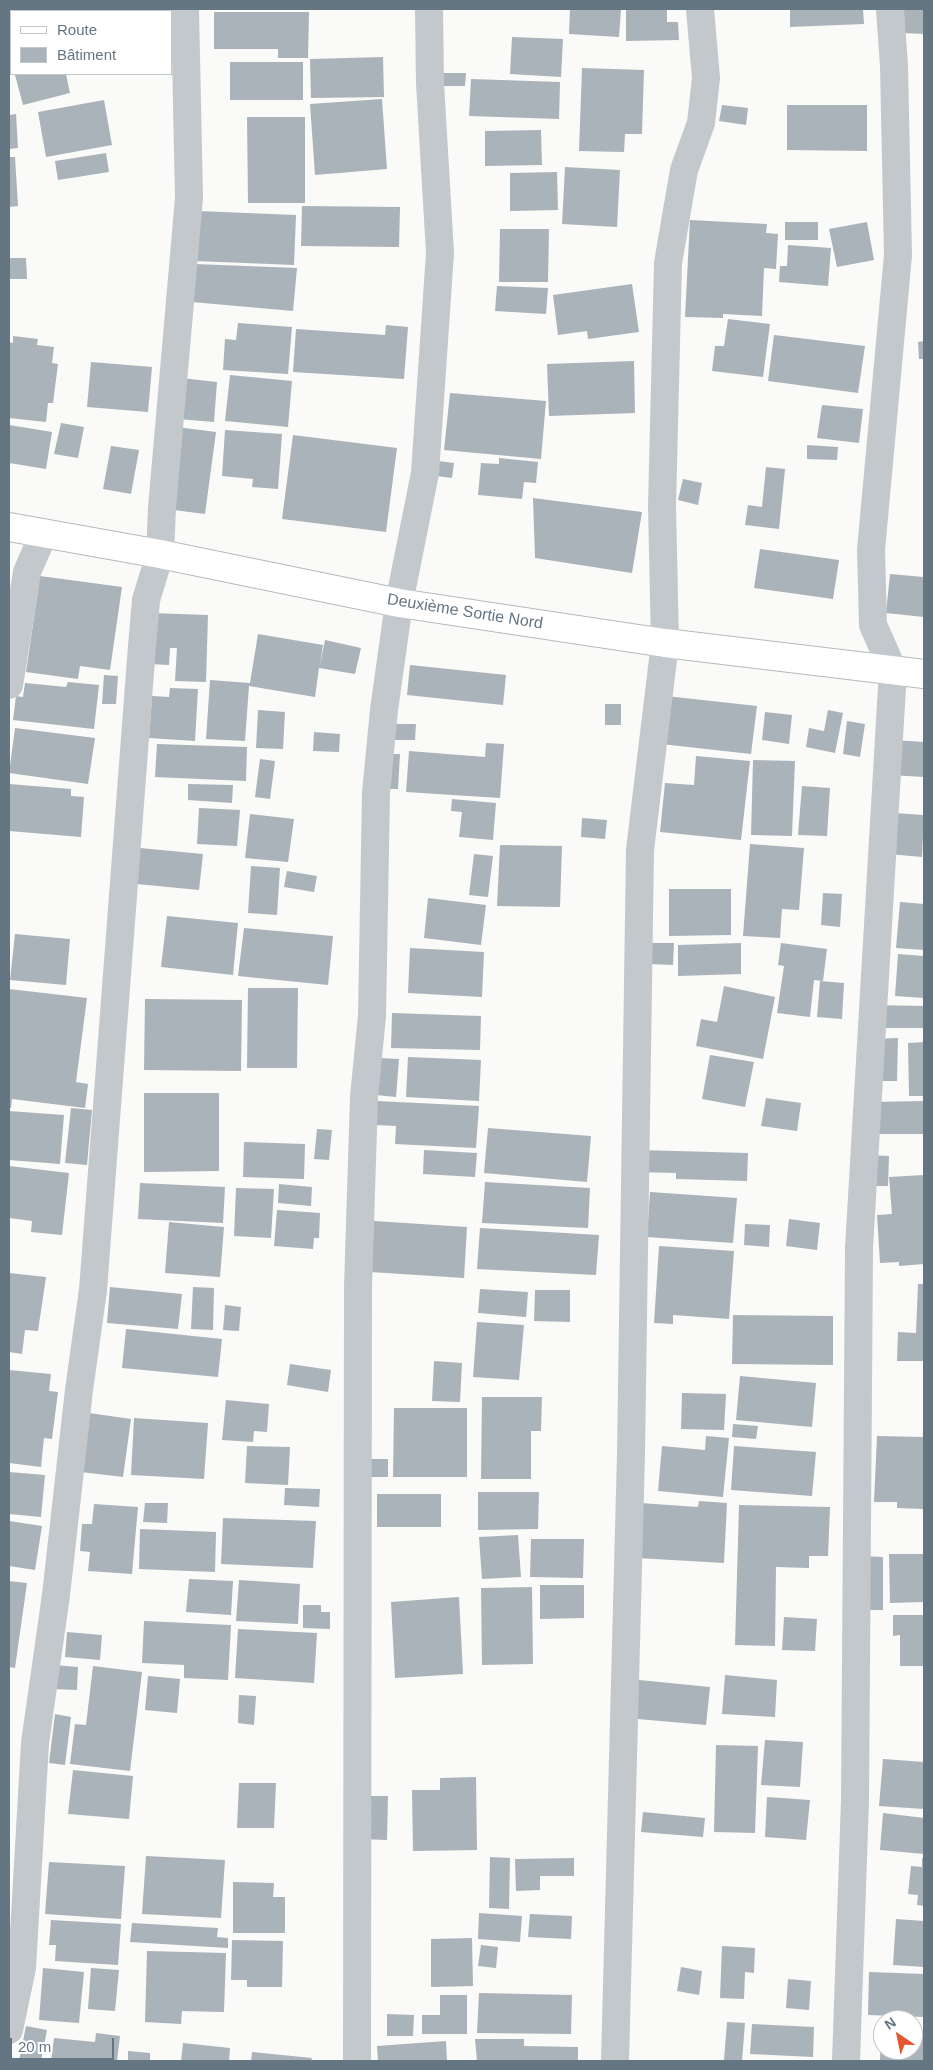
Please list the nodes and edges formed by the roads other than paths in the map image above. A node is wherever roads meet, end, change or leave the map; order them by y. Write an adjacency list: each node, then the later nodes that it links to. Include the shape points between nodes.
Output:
1 (184, 9): 7 (street, via 189,198)
2 (430, 9): 8 (street, via 430,83 440,253 424,473)
3 (700, 9): 9 (street, via 706,78 701,123 684,170 668,263 662,506)
4 (890, 9): 10 (street, via 898,255 871,550 873,625)
5 (9, 527): 6 (main road, Deuxième Sortie Nord)
6 (44, 532): 7 (main road, Deuxième Sortie Nord); 12 (street, via 27,572)
7 (160, 554): 8 (main road, Deuxième Sortie Nord); 13 (street, via 146,600 93,1290 35,1743 22,1968)
8 (398, 603): 9 (main road, Deuxième Sortie Nord); 14 (street, via 376,793 372,1016 364,1097 358,1287)
9 (665, 643): 10 (main road, Deuxième Sortie Nord); 15 (street, via 640,850 631,1454)
10 (893, 670): 11 (main road, Deuxième Sortie Nord); 16 (street, via 858,1248 855,1800)
11 (924, 674)
12 (9, 685)
13 (9, 2030)
14 (357, 2061)
15 (615, 2061)
16 (846, 2061)

